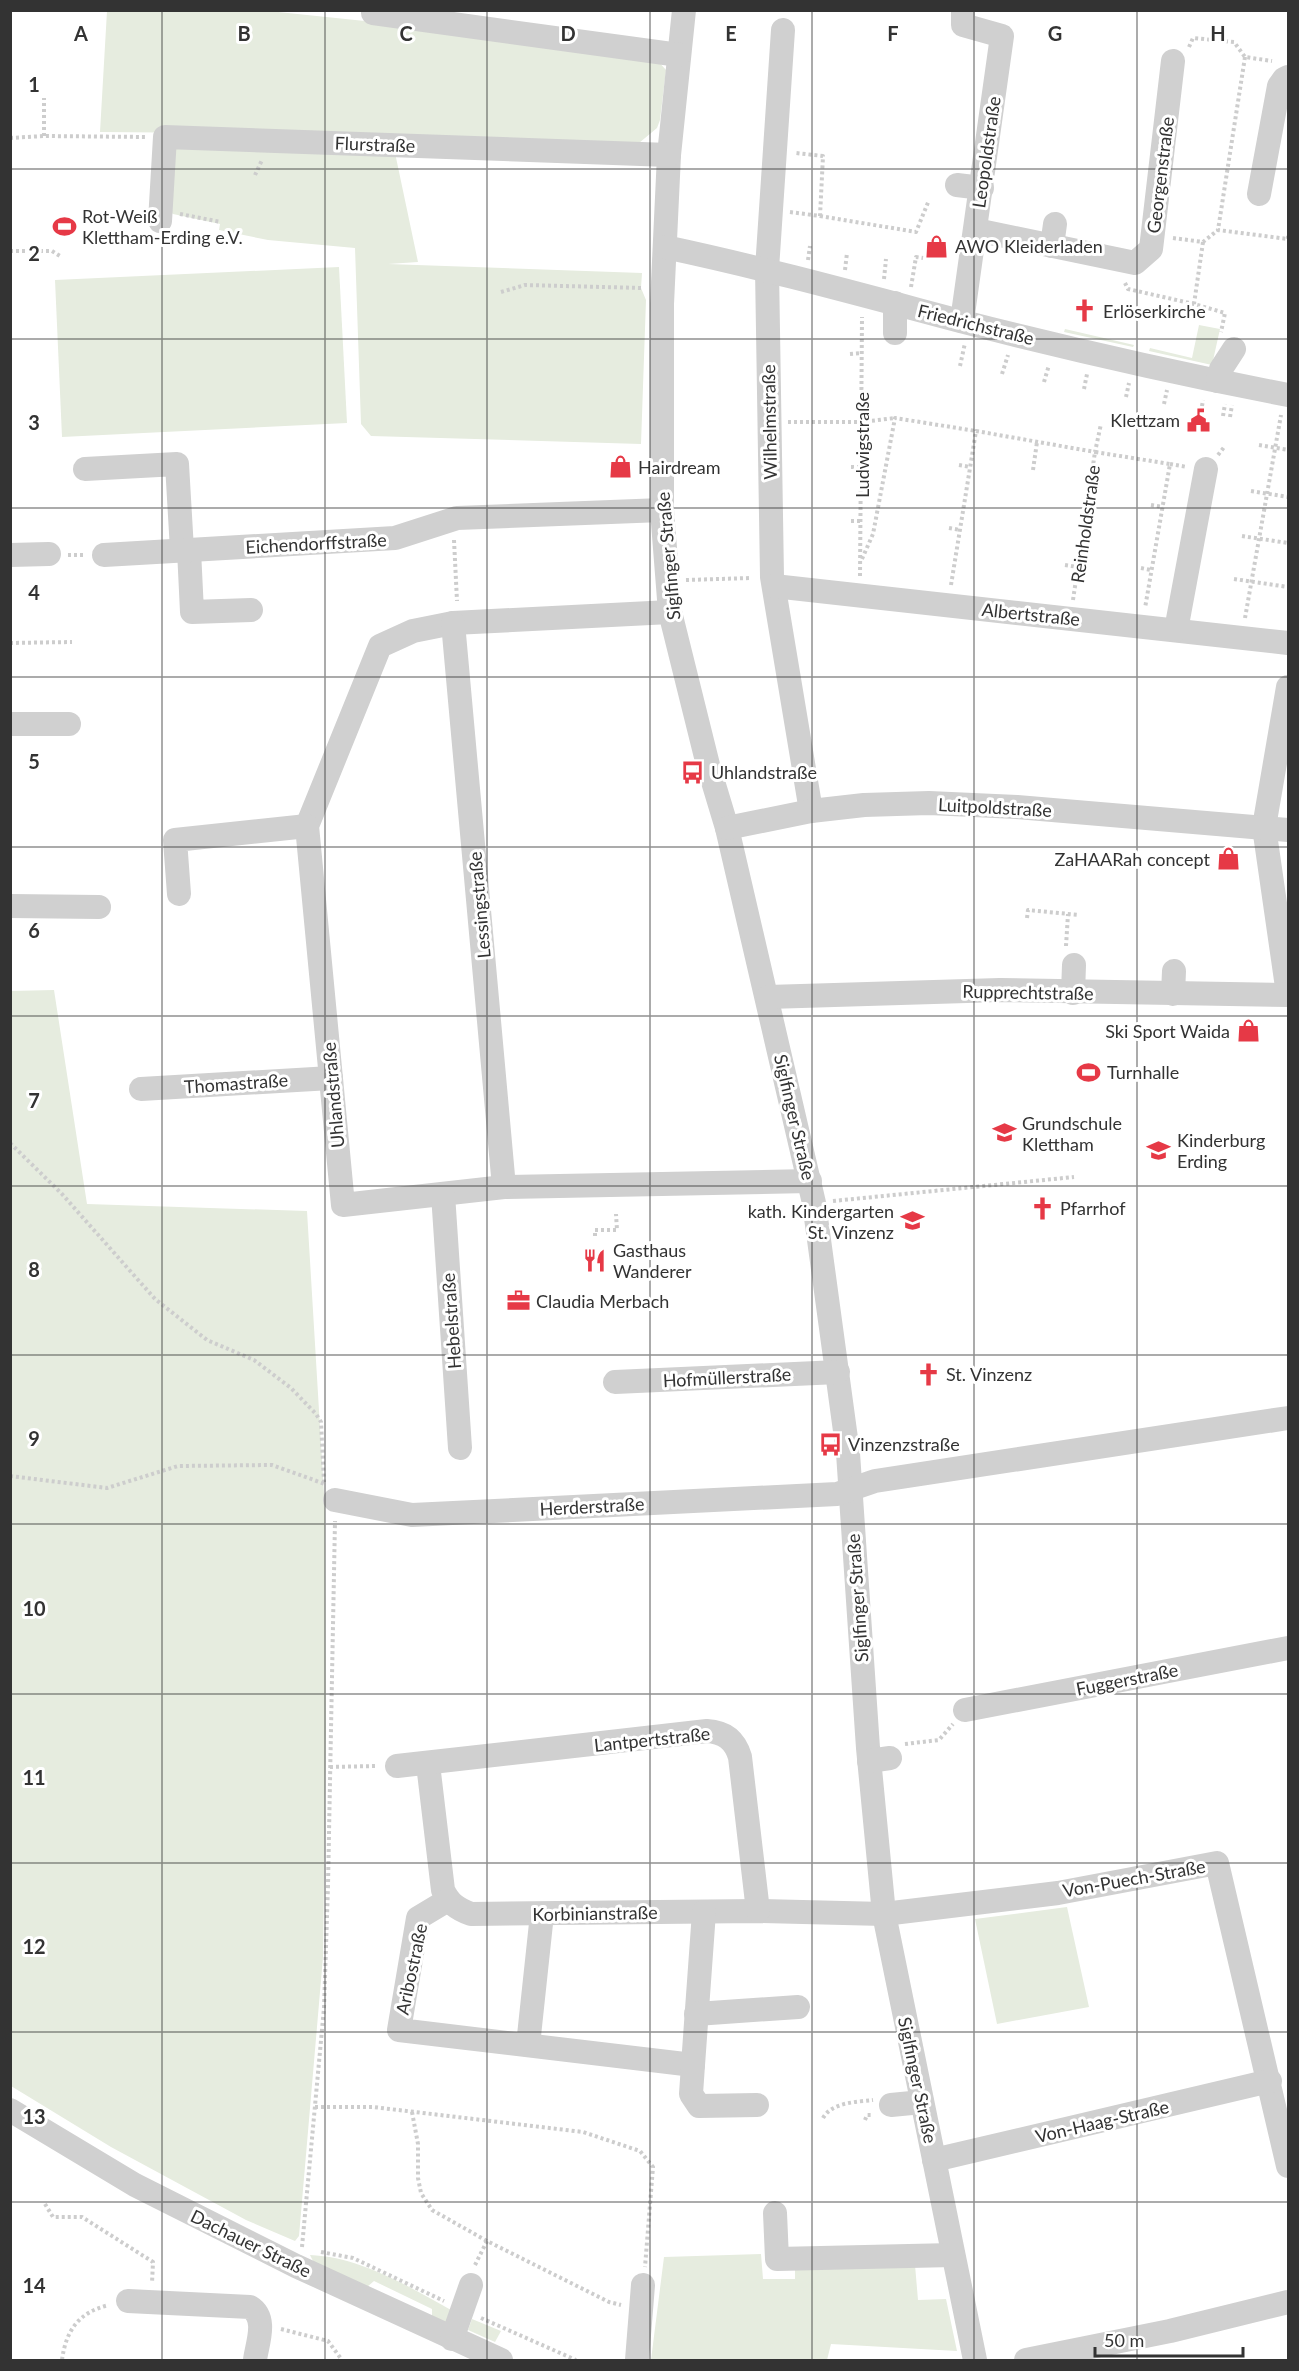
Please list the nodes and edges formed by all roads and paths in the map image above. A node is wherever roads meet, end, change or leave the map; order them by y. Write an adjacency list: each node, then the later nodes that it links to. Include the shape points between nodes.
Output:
1 (684, 10): 5 (street, Siglfinger Straße)
2 (963, 10): 16 (street, Leopoldstraße, via 963,25 1002,36)
3 (373, 13): 5 (street)
4 (783, 30): 13 (street, Wilhelmstraße)
5 (679, 55): 14 (street, Siglfinger Straße)
6 (1245, 57): 7 (path, via 1234,42 1193,38 1188,50); 8 (path); 24 (path)
7 (1173, 61): 25 (street, Georgenstraße)
8 (1283, 70): 17 (street)
9 (44, 98): 10 (path)
10 (44, 136): 11 (path); 12 (path)
11 (165, 137): 14 (street, Flurstraße); 20 (street)
12 (10, 138)
13 (774, 151): 19 (street, Wilhelmstraße); 21 (path, via 823,156)
14 (669, 155): 28 (street, Siglfinger Straße)
15 (957, 185): 16 (street)
16 (982, 188): 23 (street, Leopoldstraße)
17 (1259, 194)
18 (929, 200): 21 (path, via 916,232)
19 (771, 209): 21 (path); 35 (street, Wilhelmstraße)
20 (161, 216): 22 (path)
21 (820, 216)
22 (221, 222)
23 (976, 230): 34 (street, Georgenstraße, via 1054,235); 41 (street, Leopoldstraße)
24 (1218, 230): 26 (path); 27 (path)
25 (1153, 236): 27 (path); 34 (street, Georgenstraße, via 1151,249 1135,263)
26 (1288, 238)
27 (1203, 243): 40 (path)
28 (665, 247): 35 (street, Friedrichstraße); 82 (street, Siglfinger Straße, via 660,390)
29 (10, 251): 31 (path, via 52,251)
30 (847, 253): 36 (path)
31 (60, 256)
32 (923, 258): 39 (path, via 916,257)
33 (886, 259): 39 (path)
34 (1115, 259): 40 (path, via 1128,289)
35 (767, 269): 39 (street, Friedrichstraße); 61 (street, Wilhelmstraße)
36 (844, 276)
37 (641, 288): 38 (path, via 525,285)
38 (501, 292)
39 (890, 304): 41 (street, Friedrichstraße); 43 (path, Ludwigstraße)
40 (1194, 304): 42 (path, via 1225,313)
41 (964, 332): 47 (path); 50 (street, Friedrichstraße)
42 (1227, 342): 50 (street)
43 (862, 353): 44 (path); 62 (path, Ludwigstraße)
44 (850, 354)
45 (1008, 355): 49 (path)
46 (1049, 365): 51 (path)
47 (960, 366)
48 (1087, 373): 53 (path)
49 (1002, 374)
50 (1218, 381): 56 (street, Friedrichstraße)
51 (1044, 382)
52 (1129, 382): 55 (path)
53 (1084, 389)
54 (1167, 389): 57 (path)
55 (1126, 397)
56 (1286, 402): 67 (path)
57 (1164, 404)
58 (1202, 406): 59 (path)
59 (1201, 412)
60 (895, 418): 62 (path); 64 (path); 95 (path, via 873,534)
61 (769, 422): 62 (path); 102 (street, Wilhelmstraße)
62 (862, 422): 72 (path, Ludwigstraße)
63 (1101, 424): 69 (path)
64 (976, 432): 65 (path); 73 (path)
65 (1037, 442): 69 (path); 76 (path)
66 (1259, 445): 67 (path)
67 (1276, 448): 68 (path); 78 (path)
68 (1288, 450)
69 (1095, 452): 81 (path, Reinholdstraße, via 1170,465); 97 (path, Reinholdstraße)
70 (959, 465): 73 (path)
71 (851, 467): 72 (path)
72 (862, 467): 85 (path, Ludwigstraße)
73 (970, 467): 87 (path)
74 (85, 469): 91 (street, via 177,464)
75 (1206, 469): 112 (street)
76 (1033, 470)
77 (1251, 491): 78 (path)
78 (1268, 493): 79 (path); 89 (path)
79 (1288, 497)
80 (1151, 505): 81 (path)
81 (1162, 507): 99 (path, Reinholdstraße)
82 (662, 510): 83 (street, Eichendorffstraße); 108 (street, Siglfinger Straße)
83 (452, 520): 91 (street, Eichendorffstraße, via 395,538); 110 (path)
84 (851, 521): 85 (path)
85 (862, 521): 95 (path, Ludwigstraße)
86 (949, 528): 87 (path)
87 (960, 530): 106 (path)
88 (1242, 536): 89 (path)
89 (1259, 539): 90 (path); 103 (path)
90 (1288, 543)
91 (186, 550): 94 (street, Eichendorffstraße); 107 (street, via 192,612)
92 (49, 554): 93 (street); 94 (path)
93 (10, 555)
94 (104, 555)
95 (861, 562): 105 (path, Ludwigstraße)
96 (1065, 565): 97 (path)
97 (1078, 567): 109 (path, Reinholdstraße)
98 (1141, 568): 99 (path)
99 (1151, 570): 111 (path, Reinholdstraße)
100 (1234, 579): 103 (path)
101 (677, 580): 102 (path)
102 (773, 581): 105 (street, Albertstraße); 120 (street, Wilhelmstraße)
103 (1252, 582): 104 (path); 113 (path)
104 (1288, 587)
105 (859, 595): 106 (street, Albertstraße)
106 (948, 605): 109 (street, Albertstraße)
107 (251, 610)
108 (670, 612): 110 (street, Uhlandstraße); 123 (street, Siglfinger Straße)
109 (1071, 619): 111 (street, Albertstraße)
110 (456, 623): 121 (street, Uhlandstraße, via 413,631 380,646); 139 (street, Lessingstraße)
111 (1142, 626): 112 (street, Albertstraße)
112 (1176, 630): 113 (street, Albertstraße)
113 (1242, 638): 116 (street, Albertstraße)
114 (72, 642): 115 (path)
115 (10, 643)
116 (1288, 643)
117 (1288, 687): 122 (street)
118 (10, 724): 119 (street)
119 (69, 724)
120 (811, 811): 122 (street, Luitpoldstraße, via 929,803); 123 (street, Luitpoldstraße)
121 (307, 826): 125 (street, via 176,840); 134 (street, Uhlandstraße)
122 (1264, 827): 124 (street, Luitpoldstraße); 132 (street)
123 (727, 828): 133 (street, Siglfinger Straße)
124 (1288, 830)
125 (179, 894)
126 (10, 906): 127 (street)
127 (99, 907)
128 (1078, 915): 129 (path, via 1028,910)
129 (1027, 918)
130 (1074, 966): 131 (street)
131 (1073, 993): 132 (street, Rupprechtstraße, via 1174,983); 133 (street, Rupprechtstraße, via 999,990)
132 (1288, 994)
133 (768, 997): 138 (street, Siglfinger Straße)
134 (331, 1077): 135 (street, Thomastraße); 140 (street, Uhlandstraße, via 343,1205)
135 (141, 1089)
136 (10, 1143): 150 (path, via 62,1194 155,1299 207,1340 254,1360 291,1388 316,1414 321,1422)
137 (1074, 1177): 141 (path)
138 (810, 1181): 139 (street, Uhlandstraße); 144 (street, Siglfinger Straße)
139 (504, 1187): 140 (street, Uhlandstraße)
140 (442, 1194): 147 (street, Hebelstraße)
141 (828, 1202)
142 (616, 1214): 143 (path, via 616,1230 595,1230)
143 (595, 1236)
144 (838, 1372): 145 (street, Hofmüllerstraße); 149 (street, Siglfinger Straße)
145 (615, 1382)
146 (1288, 1418): 149 (street, via 875,1481)
147 (460, 1448)
148 (10, 1476): 150 (path, via 107,1488 178,1466 272,1465)
149 (850, 1490): 150 (street, Herderstraße, via 837,1494 412,1515); 154 (street, Siglfinger Straße)
150 (330, 1491): 157 (path)
151 (1288, 1648): 152 (street, Fuggerstraße)
152 (965, 1710)
153 (939, 1740): 154 (path)
154 (887, 1754): 162 (street, Siglfinger Straße)
155 (428, 1764): 156 (street, Lantpertstraße); 158 (street, via 443,1890); 159 (street, Lantpertstraße, via 707,1731 725,1734 740,1757)
156 (397, 1766): 157 (path)
157 (330, 1767): 171 (path, via 324,2008)
158 (448, 1900): 161 (street, Korbinianstraße, via 471,1914); 165 (street, Aribostraße, via 418,1918 399,2030)
159 (758, 1911): 160 (street, Korbinianstraße); 162 (street, Korbinianstraße)
160 (704, 1912): 161 (street, Korbinianstraße); 164 (street)
161 (542, 1914): 165 (street)
162 (884, 1914): 167 (street, Von-Puech-Straße, via 1058,1893 1217,1863); 168 (street, Siglfinger Straße)
163 (798, 2007): 164 (street)
164 (696, 2014): 166 (street)
165 (528, 2045): 166 (street, Aribostraße)
166 (693, 2065): 170 (street, via 692,2094 699,2106)
167 (1270, 2081): 175 (street, Von-Haag-Straße); 176 (street, Von-Puech-Straße)
168 (922, 2102): 169 (street); 175 (street, Siglfinger Straße)
169 (884, 2103): 174 (path, via 846,2103 826,2112)
170 (757, 2105)
171 (315, 2107): 173 (path); 182 (path, via 305,2234)
172 (10, 2110): 182 (street, Dachauer Straße, via 135,2186)
173 (412, 2112): 179 (path, via 421,2193 432,2210); 184 (path, via 583,2132 639,2151 653,2167)
174 (823, 2118)
175 (934, 2160): 180 (street, Siglfinger Straße)
176 (1288, 2166)
177 (45, 2204): 185 (path, via 53,2217 82,2217 153,2262)
178 (775, 2213): 180 (street, via 777,2259)
179 (488, 2241): 181 (path); 187 (path, via 609,2302)
180 (953, 2254): 195 (street, Siglfinger Straße)
181 (481, 2255)
182 (299, 2257): 189 (street, Dachauer Straße)
183 (471, 2285): 189 (street)
184 (643, 2285): 187 (street)
185 (139, 2301): 188 (street, via 250,2307 257,2312); 190 (path, via 94,2308 82,2316 71,2330)
186 (1288, 2302): 196 (street)
187 (641, 2312): 194 (street)
188 (260, 2324): 191 (street); 192 (path, via 328,2341)
189 (452, 2339): 193 (street, Dachauer Straße)
190 (62, 2361)
191 (255, 2361)
192 (342, 2361)
193 (501, 2361)
194 (637, 2361)
195 (975, 2361)
196 (1026, 2361)

